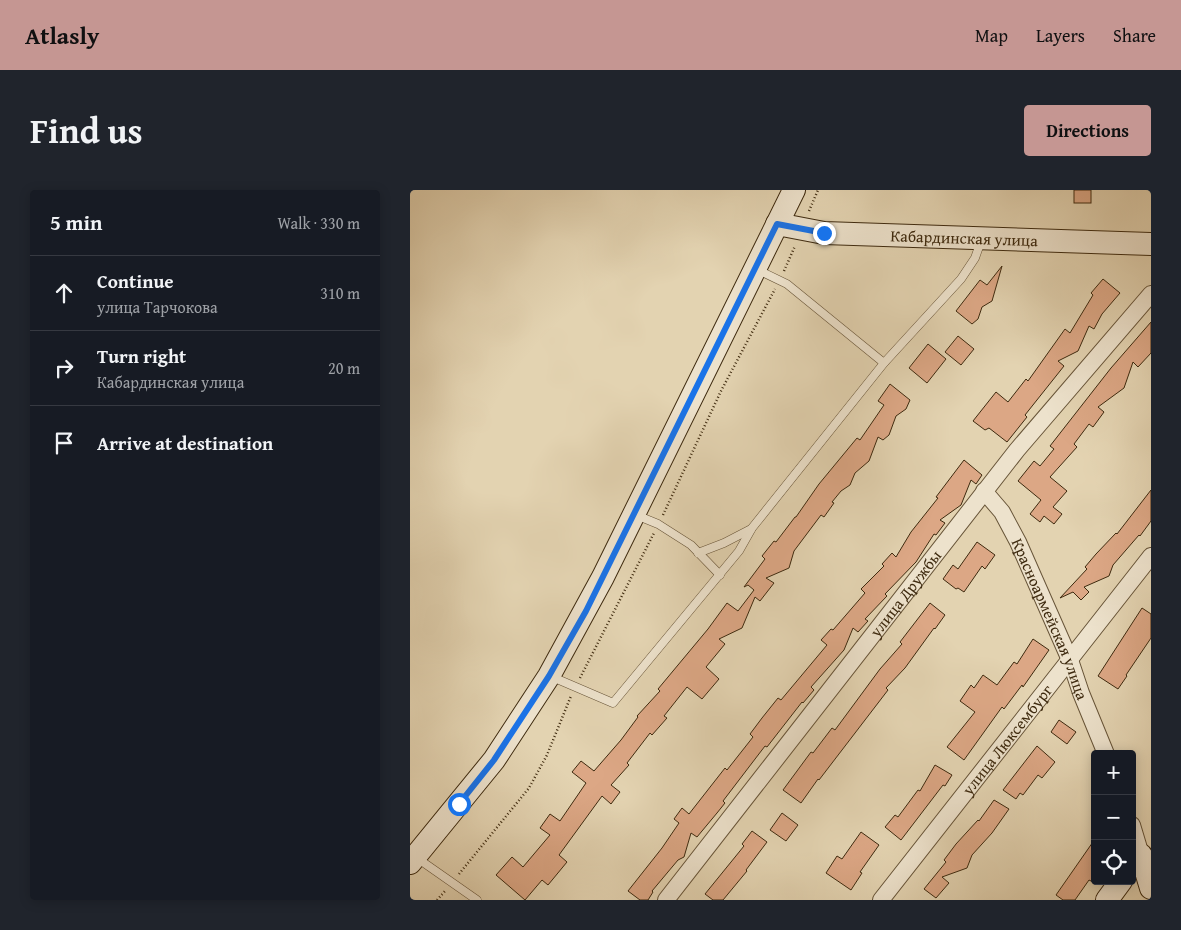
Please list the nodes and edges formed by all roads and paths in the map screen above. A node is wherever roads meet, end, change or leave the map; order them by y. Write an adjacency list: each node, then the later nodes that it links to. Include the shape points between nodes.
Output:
1 (794, 190): 3 (main road)
2 (818, 190): 4 (path)
3 (777, 224): 4 (main road, Кабардинская улица); 7 (main road)
4 (802, 230): 5 (main road, Кабардинская улица); 8 (path)
5 (981, 239): 6 (main road, Кабардинская улица); 10 (lane, via 975,258 961,279)
6 (1151, 244)
7 (756, 270): 8 (lane); 12 (main road)
8 (780, 279): 10 (lane); 13 (path, via 721,391)
9 (1151, 294): 11 (street, улица Дружбы)
10 (884, 363): 14 (lane)
11 (984, 491): 18 (street, Красноармейская улица, via 1002,512 1018,542); 30 (street, улица Дружбы)
12 (634, 514): 13 (lane); 19 (main road, via 586,611)
13 (658, 524): 15 (lane); 20 (path)
14 (752, 528): 15 (lane); 17 (lane)
15 (698, 552): 17 (lane)
16 (1151, 556): 18 (street, улица Люксембург)
17 (720, 575): 20 (lane, via 613,703)
18 (1070, 660): 21 (street, Красноармейская улица); 31 (street, улица Люксембург)
19 (549, 676): 20 (lane); 24 (main road, via 494,760)
20 (576, 686): 25 (path, via 547,755 529,788)
21 (1104, 750)
22 (1136, 837): 23 (street)
23 (1142, 854): 27 (main road)
24 (413, 860): 25 (lane)
25 (452, 884): 28 (path); 29 (lane)
26 (1118, 885): 32 (main road)
27 (1151, 888)
28 (437, 900)
29 (477, 900)
30 (666, 900)
31 (881, 900)
32 (1107, 900)

